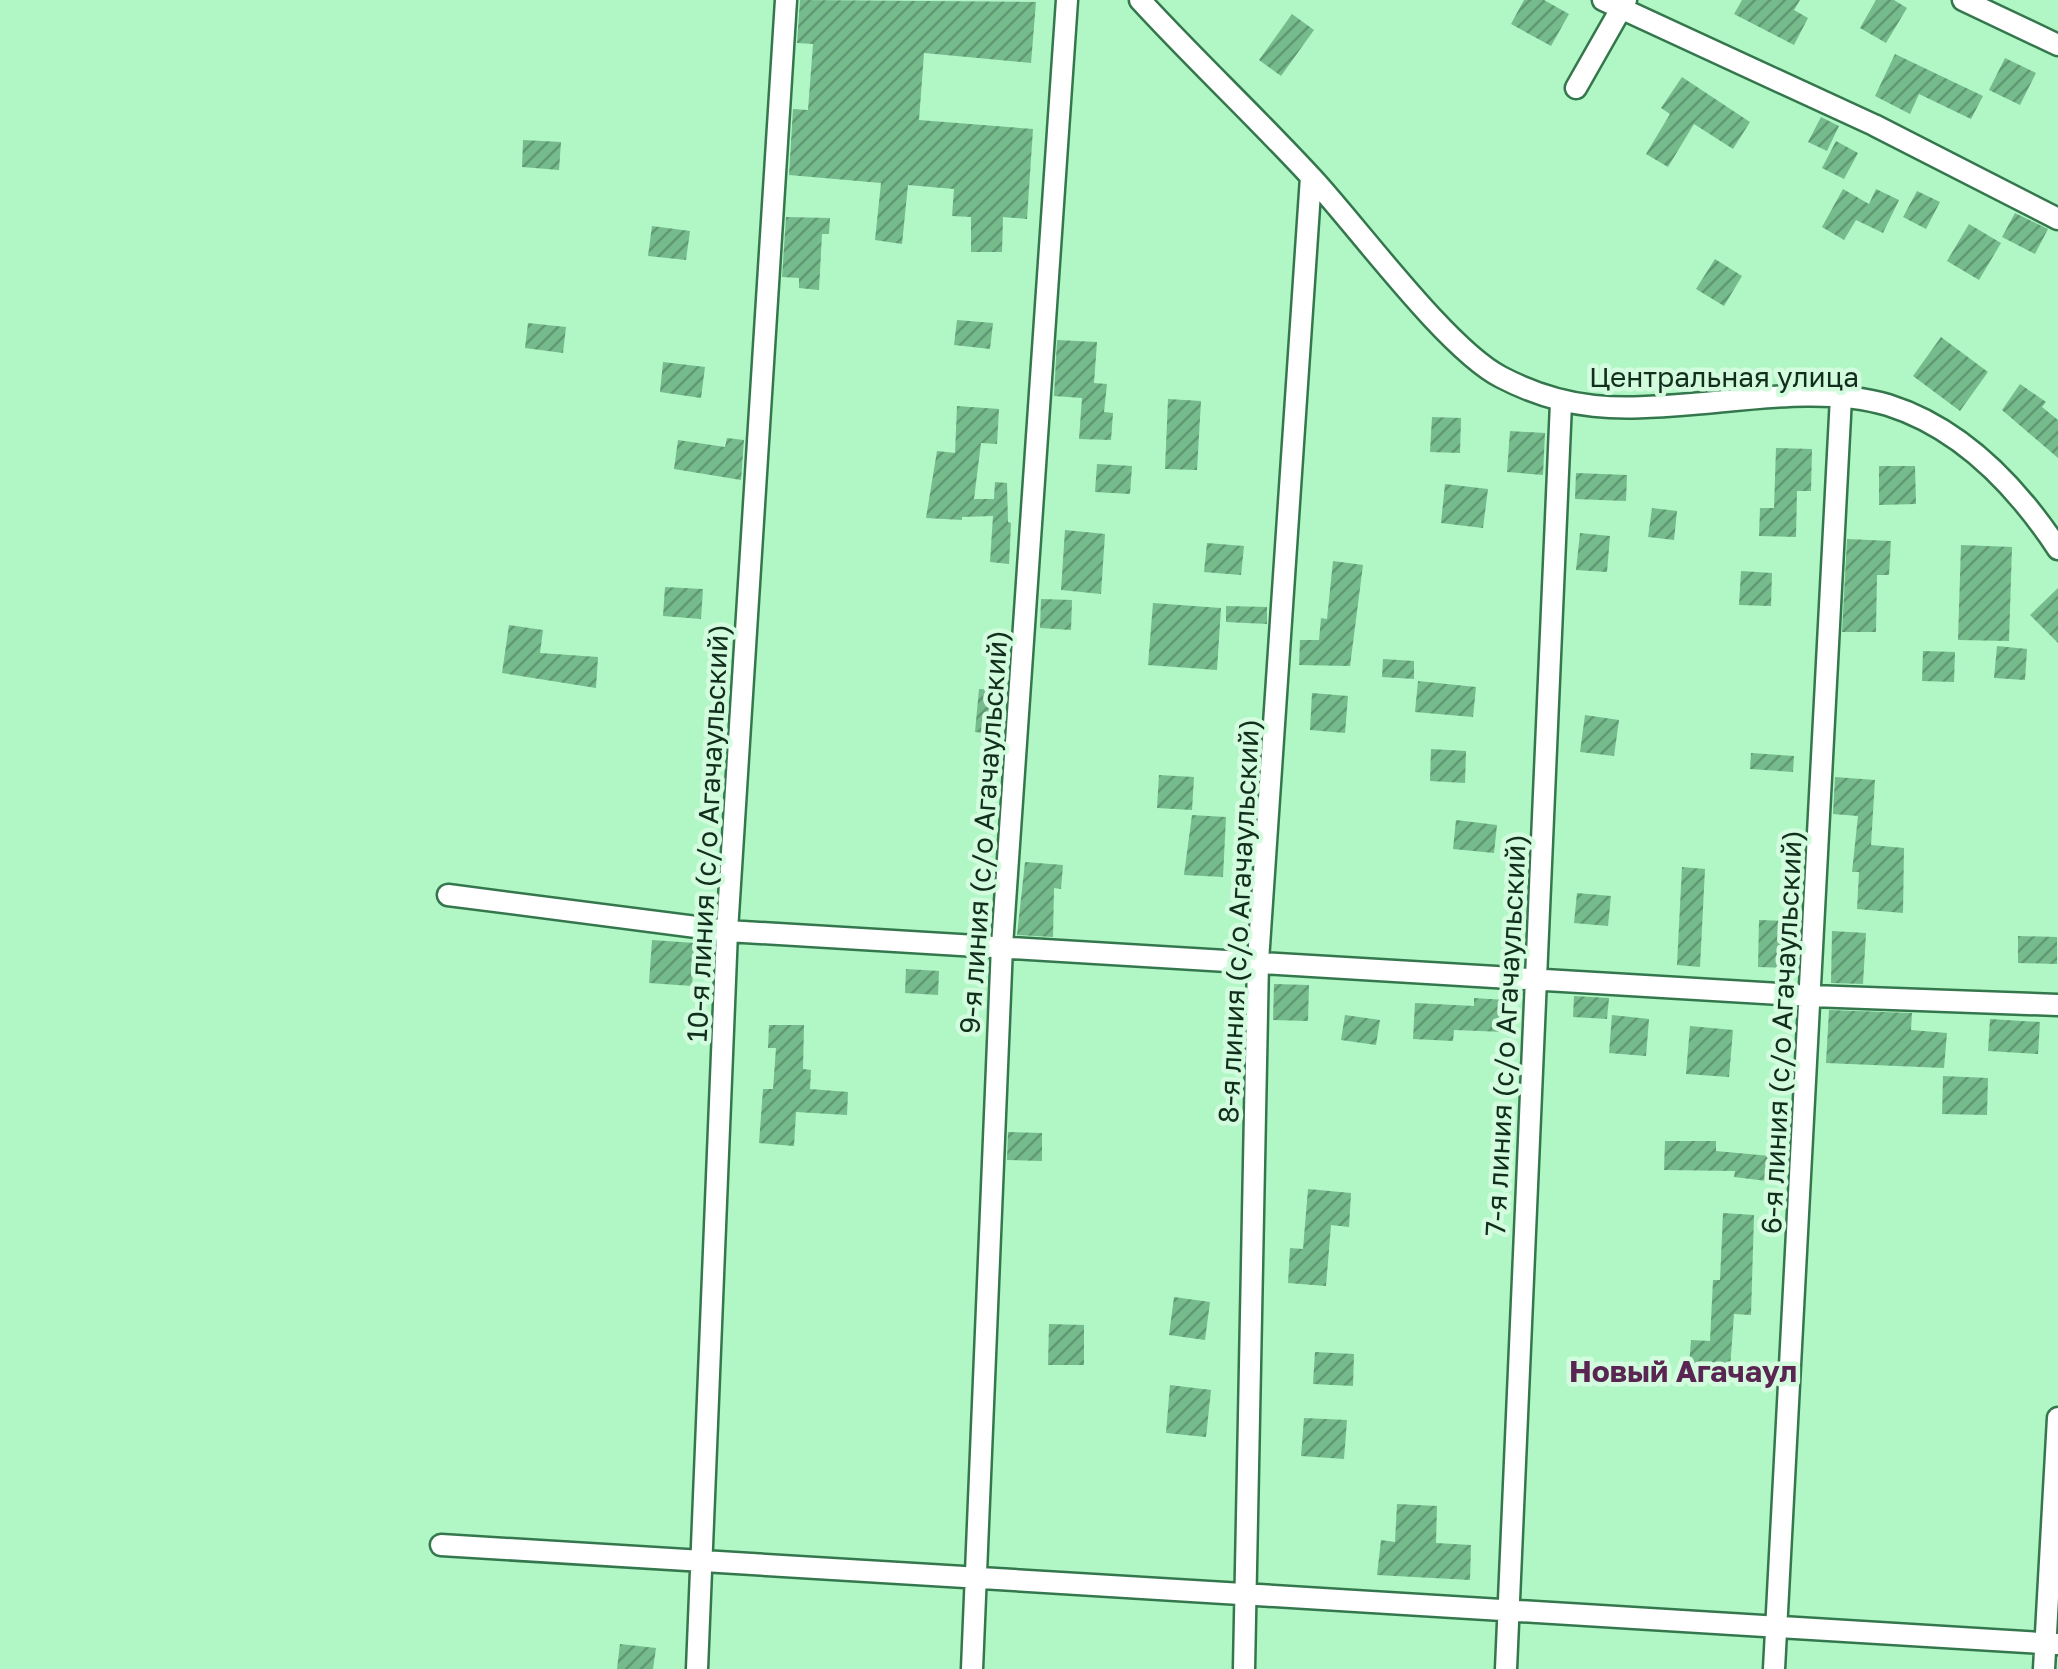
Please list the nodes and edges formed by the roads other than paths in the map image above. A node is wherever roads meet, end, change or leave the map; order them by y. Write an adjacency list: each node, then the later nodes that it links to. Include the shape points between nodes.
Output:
1 (786, 0): 14 (street, 10-я линия (с/о Агачаульский))
2 (1067, 0): 15 (street, 9-я линия (с/о Агачаульский))
3 (1140, 0): 8 (street, Центральная улица)
4 (1963, 0): 6 (street)
5 (1617, 2): 7 (street); 9 (street)
6 (2058, 44)
7 (1576, 88)
8 (1311, 177): 11 (street, Центральная улица, via 1444,329 1497,375); 16 (street, 8-я линия (с/о Агачаульский))
9 (2058, 219)
10 (1842, 398): 11 (street, Центральная улица, via 1617,410); 12 (street, Центральная улица, via 1888,406 1948,435 2000,474); 18 (street, 6-я линия (с/о Агачаульский))
11 (1561, 403): 17 (street, 7-я линия (с/о Агачаульский))
12 (2058, 549)
13 (448, 896): 14 (street)
14 (727, 931): 15 (street); 22 (street, 10-я линия (с/о Агачаульский))
15 (1002, 946): 16 (street); 23 (street, 9-я линия (с/о Агачаульский))
16 (1258, 962): 17 (street); 24 (street, 8-я линия (с/о Агачаульский))
17 (1535, 980): 18 (street); 25 (street, 7-я линия (с/о Агачаульский))
18 (1812, 996): 19 (street); 26 (street, 6-я линия (с/о Агачаульский))
19 (2058, 1005)
20 (2058, 1418): 27 (street)
21 (442, 1545): 22 (street)
22 (702, 1562): 23 (street); 28 (street, 10-я линия (с/о Агачаульский))
23 (976, 1580): 24 (street); 29 (street, 9-я линия (с/о Агачаульский))
24 (1248, 1597): 25 (street); 30 (street, 8-я линия (с/о Агачаульский))
25 (1508, 1614): 26 (street); 31 (street, 7-я линия (с/о Агачаульский))
26 (1776, 1626): 27 (street); 32 (street, 6-я линия (с/о Агачаульский))
27 (2052, 1644): 33 (street)
28 (697, 1669)
29 (972, 1669)
30 (1244, 1669)
31 (1506, 1669)
32 (1774, 1669)
33 (2044, 1669)

